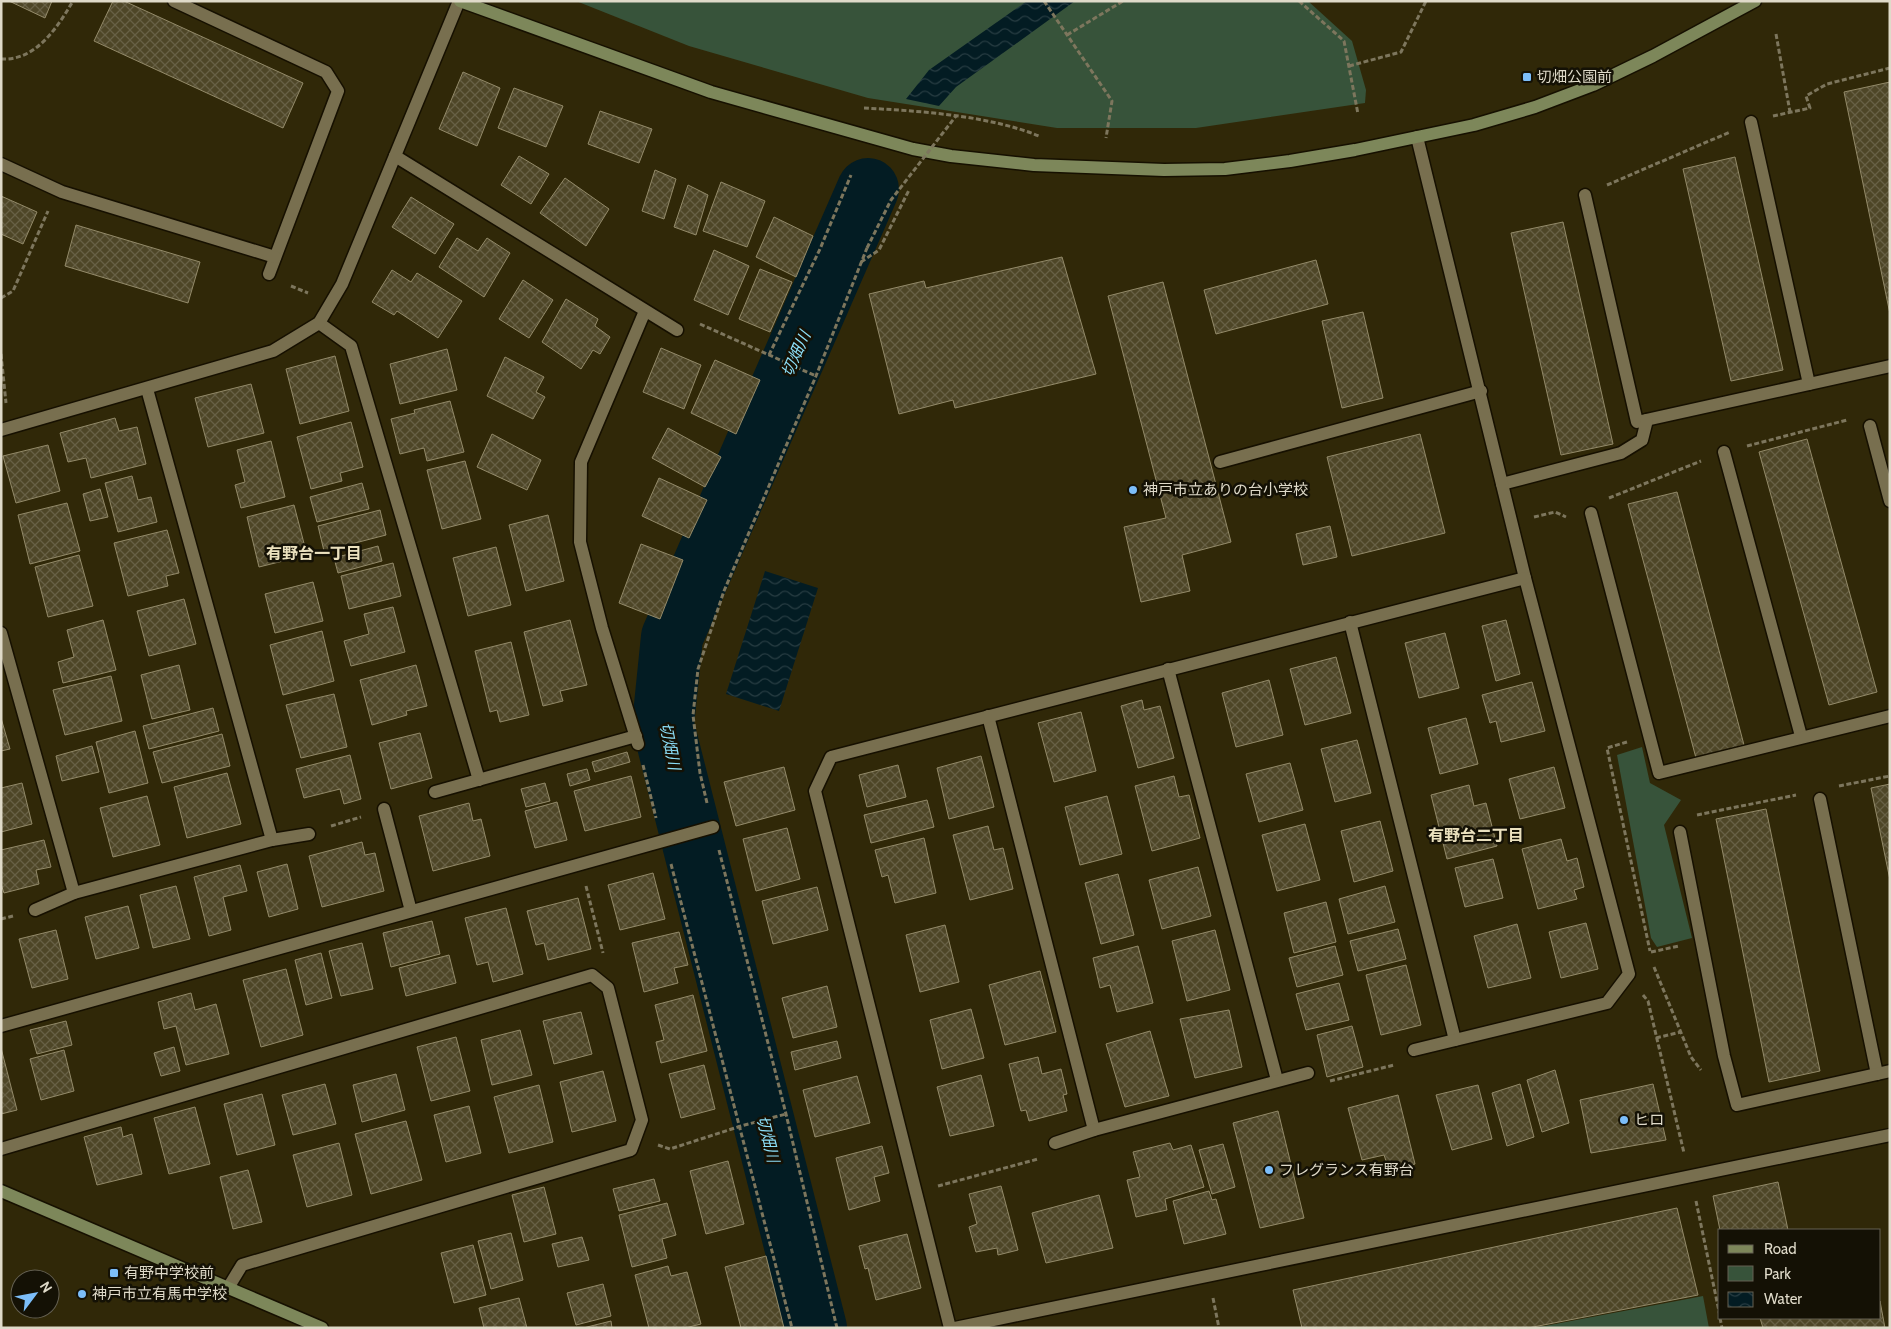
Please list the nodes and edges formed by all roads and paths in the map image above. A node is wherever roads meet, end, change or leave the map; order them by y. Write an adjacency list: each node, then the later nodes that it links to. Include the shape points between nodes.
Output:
1 (73, 1): 11 (path, via 56,30 42,43 21,56)
2 (174, 1): 27 (street, via 326,72 338,91)
3 (459, 1): 19 (street, via 711,92 913,149 951,156 1101,169 1226,169 1290,161); 21 (street)
4 (1044, 1): 10 (path)
5 (1123, 1): 10 (path)
6 (1299, 1): 12 (path, via 1344,41)
7 (1426, 1): 12 (path, via 1401,52)
8 (1755, 1): 19 (street, via 1695,35 1593,84 1535,107)
9 (1776, 34): 14 (path)
10 (1067, 36): 20 (path, via 1112,101)
11 (1, 59)
12 (1349, 66): 15 (path)
13 (877, 108): 16 (path)
14 (1790, 112)
15 (1358, 114)
16 (956, 116): 18 (path, via 1022,129); 28 (path, bridge, via 891,200)
17 (1751, 122): 39 (street)
18 (1039, 136)
19 (1417, 137): 41 (street)
20 (1106, 138)
21 (395, 156): 31 (street); 32 (street)
22 (1, 164): 24 (street)
23 (851, 175): 36 (path)
24 (58, 190): 27 (street); 30 (path, via 12,291)
25 (909, 190): 28 (path, via 880,250)
26 (1585, 194): 42 (street, via 1638,422)
27 (275, 257): 29 (street)
28 (861, 262): 38 (path)
29 (270, 272): 31 (path)
30 (1, 298)
31 (331, 304): 33 (street)
32 (645, 310): 34 (street); 59 (street, via 581,462 580,542 602,628)
33 (319, 323): 40 (street, via 273,351); 61 (street, via 351,346)
34 (675, 329): 36 (path, via 681,316)
35 (1, 354): 44 (path)
36 (769, 355): 38 (path)
37 (1890, 366): 39 (street)
38 (816, 376): 67 (path, via 724,590 698,668 693,715)
39 (1809, 384): 42 (street)
40 (147, 389): 44 (street); 71 (street)
41 (1480, 390): 46 (street); 47 (street)
42 (1647, 420): 47 (street, via 1642,440 1622,453)
43 (1870, 426): 48 (street)
44 (6, 429)
45 (1724, 452): 58 (street)
46 (1220, 462)
47 (1502, 484): 50 (street)
48 (1890, 501)
49 (1592, 517): 50 (path, via 1581,523 1555,512); 57 (street)
50 (1511, 521): 51 (street)
51 (1525, 578): 52 (street); 81 (street, via 1630,974 1607,1003)
52 (1350, 622): 54 (street); 81 (street)
53 (1, 633): 73 (street)
54 (1168, 669): 55 (street); 86 (street)
55 (988, 716): 89 (street); 96 (street, via 831,757 815,791)
56 (1890, 716): 58 (street)
57 (1649, 735): 58 (street, via 1659,773); 79 (path, via 1607,748 1655,968)
58 (1801, 736)
59 (637, 740): 61 (street); 70 (path)
60 (1890, 776): 62 (path)
61 (478, 780): 63 (street)
62 (1837, 787)
63 (435, 792)
64 (1801, 794): 68 (path, via 1680,819)
65 (1820, 799): 83 (street)
66 (384, 809): 75 (street)
67 (708, 828): 70 (street); 87 (path)
68 (1680, 832): 84 (street)
69 (309, 834): 71 (street)
70 (670, 839): 72 (street); 88 (path)
71 (272, 840): 73 (street)
72 (580, 864): 75 (street); 76 (path, via 607,966)
73 (74, 893): 74 (street)
74 (35, 910)
75 (411, 911): 78 (street)
76 (598, 980): 91 (street, via 608,988 642,1120); 93 (street, via 592,975)
77 (1648, 1001): 80 (path)
78 (1, 1026)
79 (1681, 1032): 80 (path); 84 (path, via 1691,1057 1706,1078)
80 (1656, 1038): 94 (path)
81 (1455, 1040): 82 (street)
82 (1416, 1049): 85 (path, via 1416,1059 1307,1087)
83 (1883, 1072): 84 (street, via 1737,1105)
84 (1729, 1073)
85 (1306, 1074): 86 (street)
86 (1277, 1080): 89 (street)
87 (786, 1114): 88 (path); 101 (path)
88 (741, 1126): 91 (path, via 670,1149); 100 (path)
89 (1094, 1130): 92 (street)
90 (1890, 1135): 94 (street)
91 (636, 1137): 97 (street, via 632,1150 242,1265)
92 (1057, 1142): 96 (path, via 1060,1151 1052,1156)
93 (1, 1149)
94 (1690, 1176): 98 (path); 103 (street)
95 (1, 1190): 97 (street)
96 (916, 1191): 102 (street)
97 (228, 1288): 99 (street)
98 (1718, 1308)
99 (322, 1328)
100 (792, 1328)
101 (838, 1328)
102 (950, 1328)
103 (955, 1328)

